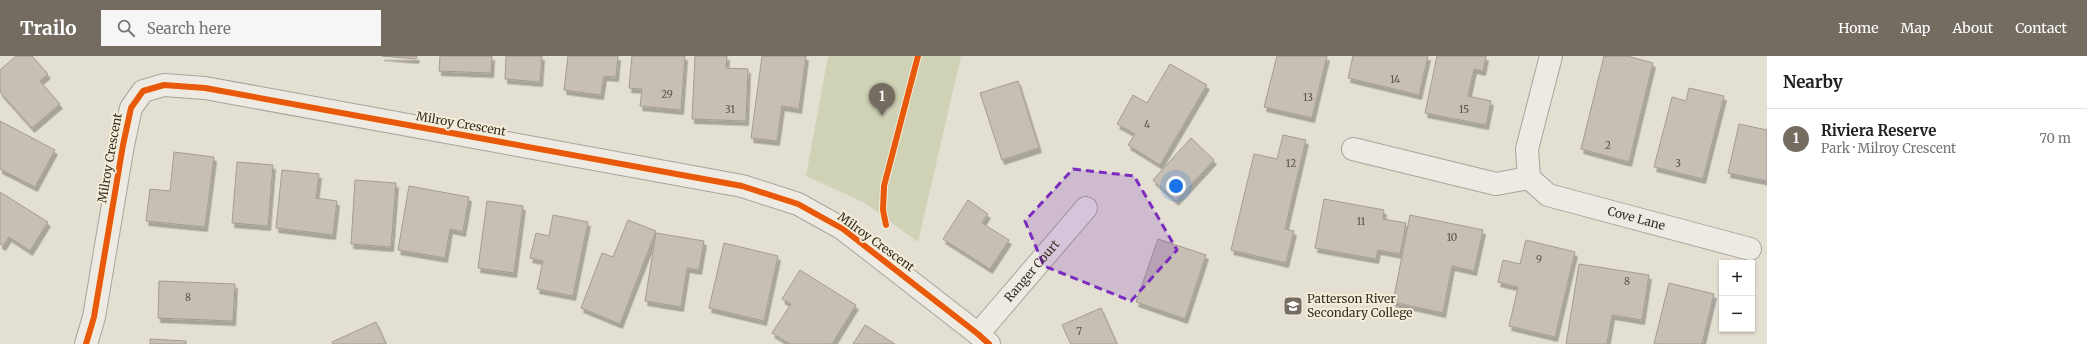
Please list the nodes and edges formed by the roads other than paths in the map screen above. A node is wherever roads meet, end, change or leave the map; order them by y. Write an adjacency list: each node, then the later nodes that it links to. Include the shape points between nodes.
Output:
1 (1551, 56): 3 (street, via 1527,150)
2 (1353, 149): 3 (street, via 1496,184)
3 (1529, 178): 5 (street, Cove Lane, via 1548,195)
4 (1086, 208): 6 (street, Ranger Court)
5 (1750, 249)
6 (984, 339): 7 (street, Milroy Crescent, via 844,229 798,204 742,186 205,88 164,85 143,90 131,108 94,317)
7 (86, 344)

